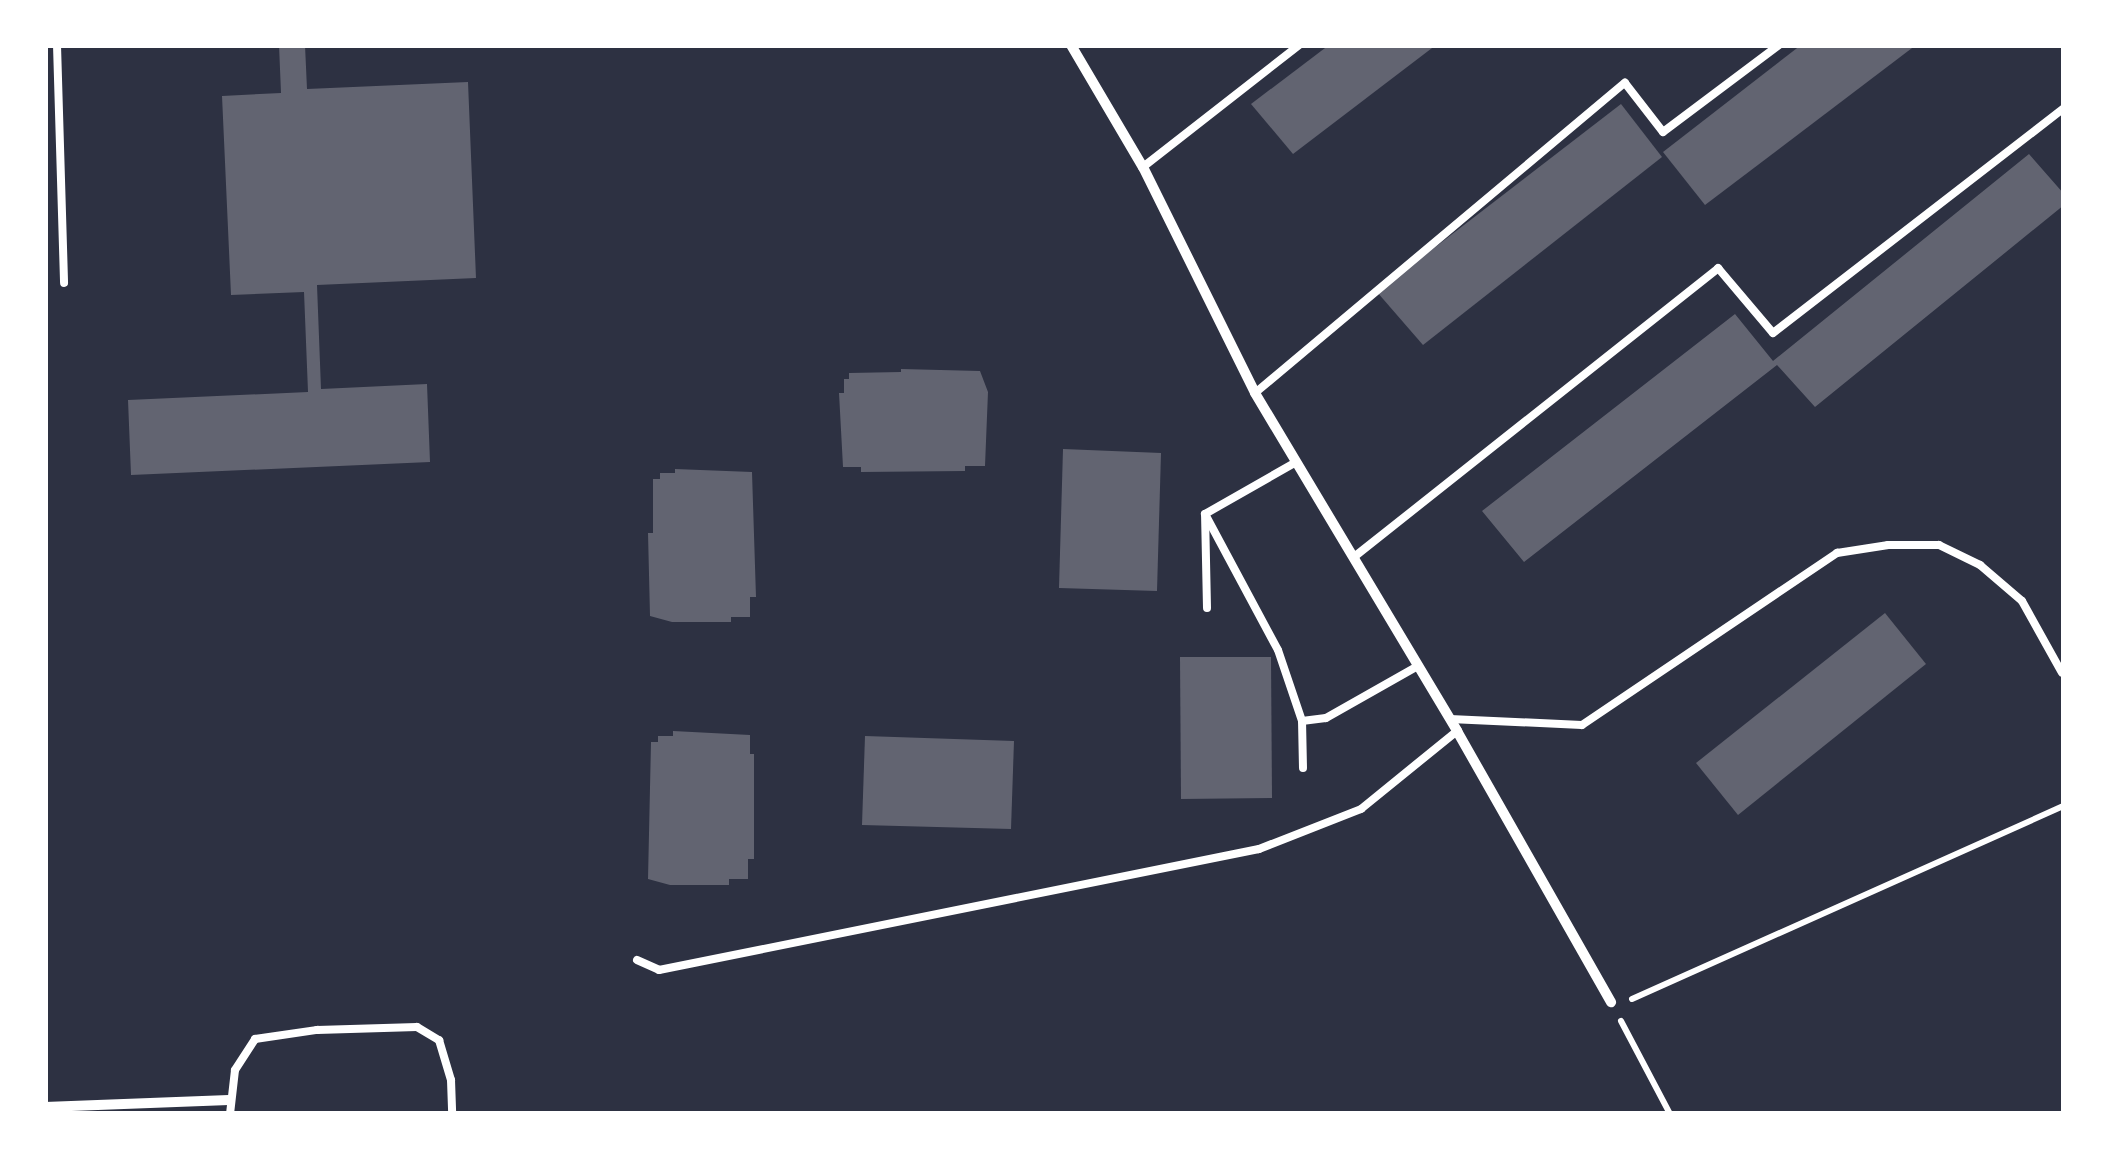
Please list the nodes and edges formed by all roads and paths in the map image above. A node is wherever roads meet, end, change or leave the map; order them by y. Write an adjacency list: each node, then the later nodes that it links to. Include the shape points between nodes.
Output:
1 (57, 45): 7 (lane)
2 (1071, 45): 6 (street)
3 (1299, 45): 6 (lane)
4 (1779, 45): 8 (lane, via 1663,132 1625,83)
5 (2064, 108): 11 (lane, via 1773,334 1718,268)
6 (1144, 167): 8 (street)
7 (64, 282)
8 (1255, 393): 9 (street)
9 (1296, 462): 10 (lane); 11 (street)
10 (1205, 514): 12 (lane); 16 (lane, via 1278,650)
11 (1354, 557): 13 (street)
12 (1207, 608)
13 (1416, 667): 15 (street); 16 (lane, via 1326,718)
14 (2062, 672): 15 (lane, via 2022,601 1980,565 1940,545 1888,545 1837,552 1582,725)
15 (1450, 719): 17 (street)
16 (1302, 721): 18 (lane)
17 (1457, 731): 20 (lane, via 1361,809 1259,849 659,970); 21 (street)
18 (1303, 768)
19 (2064, 806): 26 (path, via 1614,1007)
20 (637, 960)
21 (1611, 1002)
22 (229, 1100): 23 (street); 24 (lane); 25 (lane, via 235,1070 256,1039 417,1027 438,1040 452,1080)
23 (45, 1106)
24 (230, 1114)
25 (452, 1114)
26 (1670, 1114)

